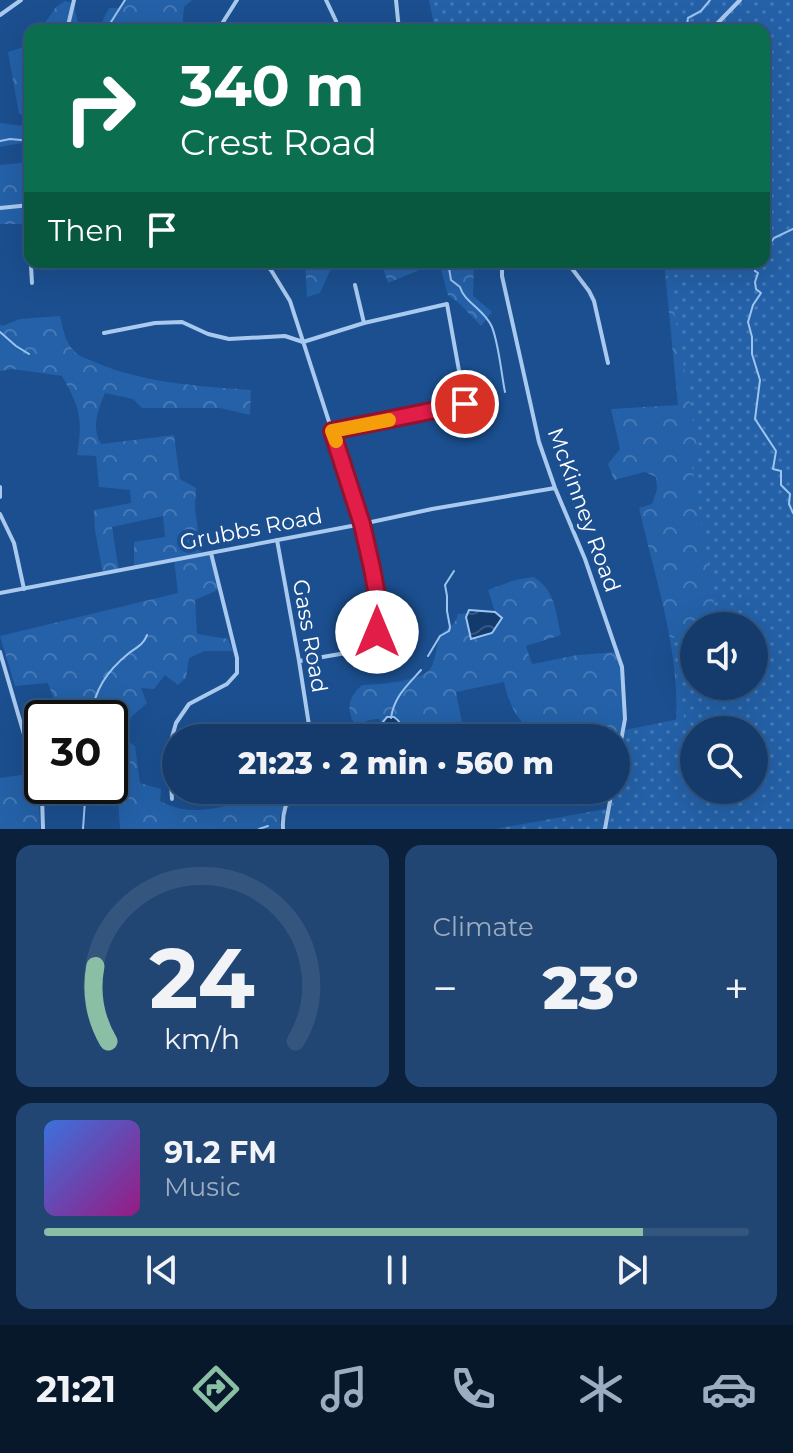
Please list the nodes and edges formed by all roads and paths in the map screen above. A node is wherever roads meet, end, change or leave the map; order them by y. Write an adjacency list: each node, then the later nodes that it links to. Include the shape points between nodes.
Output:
1 (21, 0): 7 (street)
2 (74, 0): 8 (street)
3 (237, 0): 9 (street)
4 (326, 0): 10 (street)
5 (396, 0): 11 (street)
6 (740, 0): 12 (street)
7 (0, 15)
8 (68, 24)
9 (222, 24)
10 (336, 24)
11 (398, 24)
12 (717, 24)
13 (24, 206): 14 (street)
14 (0, 208)
15 (31, 268): 19 (street)
16 (269, 268): 23 (street, via 290,301)
17 (502, 268): 27 (street, McKinney Road, via 539,442)
18 (572, 268): 24 (street, via 594,301)
19 (32, 283)
20 (355, 285): 21 (street)
21 (364, 323): 23 (street); 25 (street, via 447,304 465,404)
22 (104, 333): 23 (street, via 182,322 229,339 285,336)
23 (303, 342): 25 (street)
24 (608, 363)
25 (332, 431): 30 (street)
26 (0, 487): 28 (street)
27 (555, 488): 30 (street, Grubbs Road); 39 (street, McKinney Road, via 622,667)
28 (0, 497)
29 (0, 514): 33 (street, via 13,540)
30 (362, 524): 31 (street, Grubbs Road); 36 (street, via 380,612 377,632 352,652)
31 (277, 540): 32 (street, Grubbs Road); 36 (street, Gass Road)
32 (211, 553): 33 (street, Grubbs Road); 37 (street, via 237,673 189,704)
33 (24, 589): 34 (street, Grubbs Road)
34 (0, 593)
35 (0, 652): 42 (street, via 42,796)
36 (299, 661): 38 (street, Gass Road)
37 (176, 724)
38 (309, 724)
39 (624, 724)
40 (286, 804): 43 (street)
41 (609, 804): 44 (street)
42 (43, 829)
43 (283, 829)
44 (605, 829)

